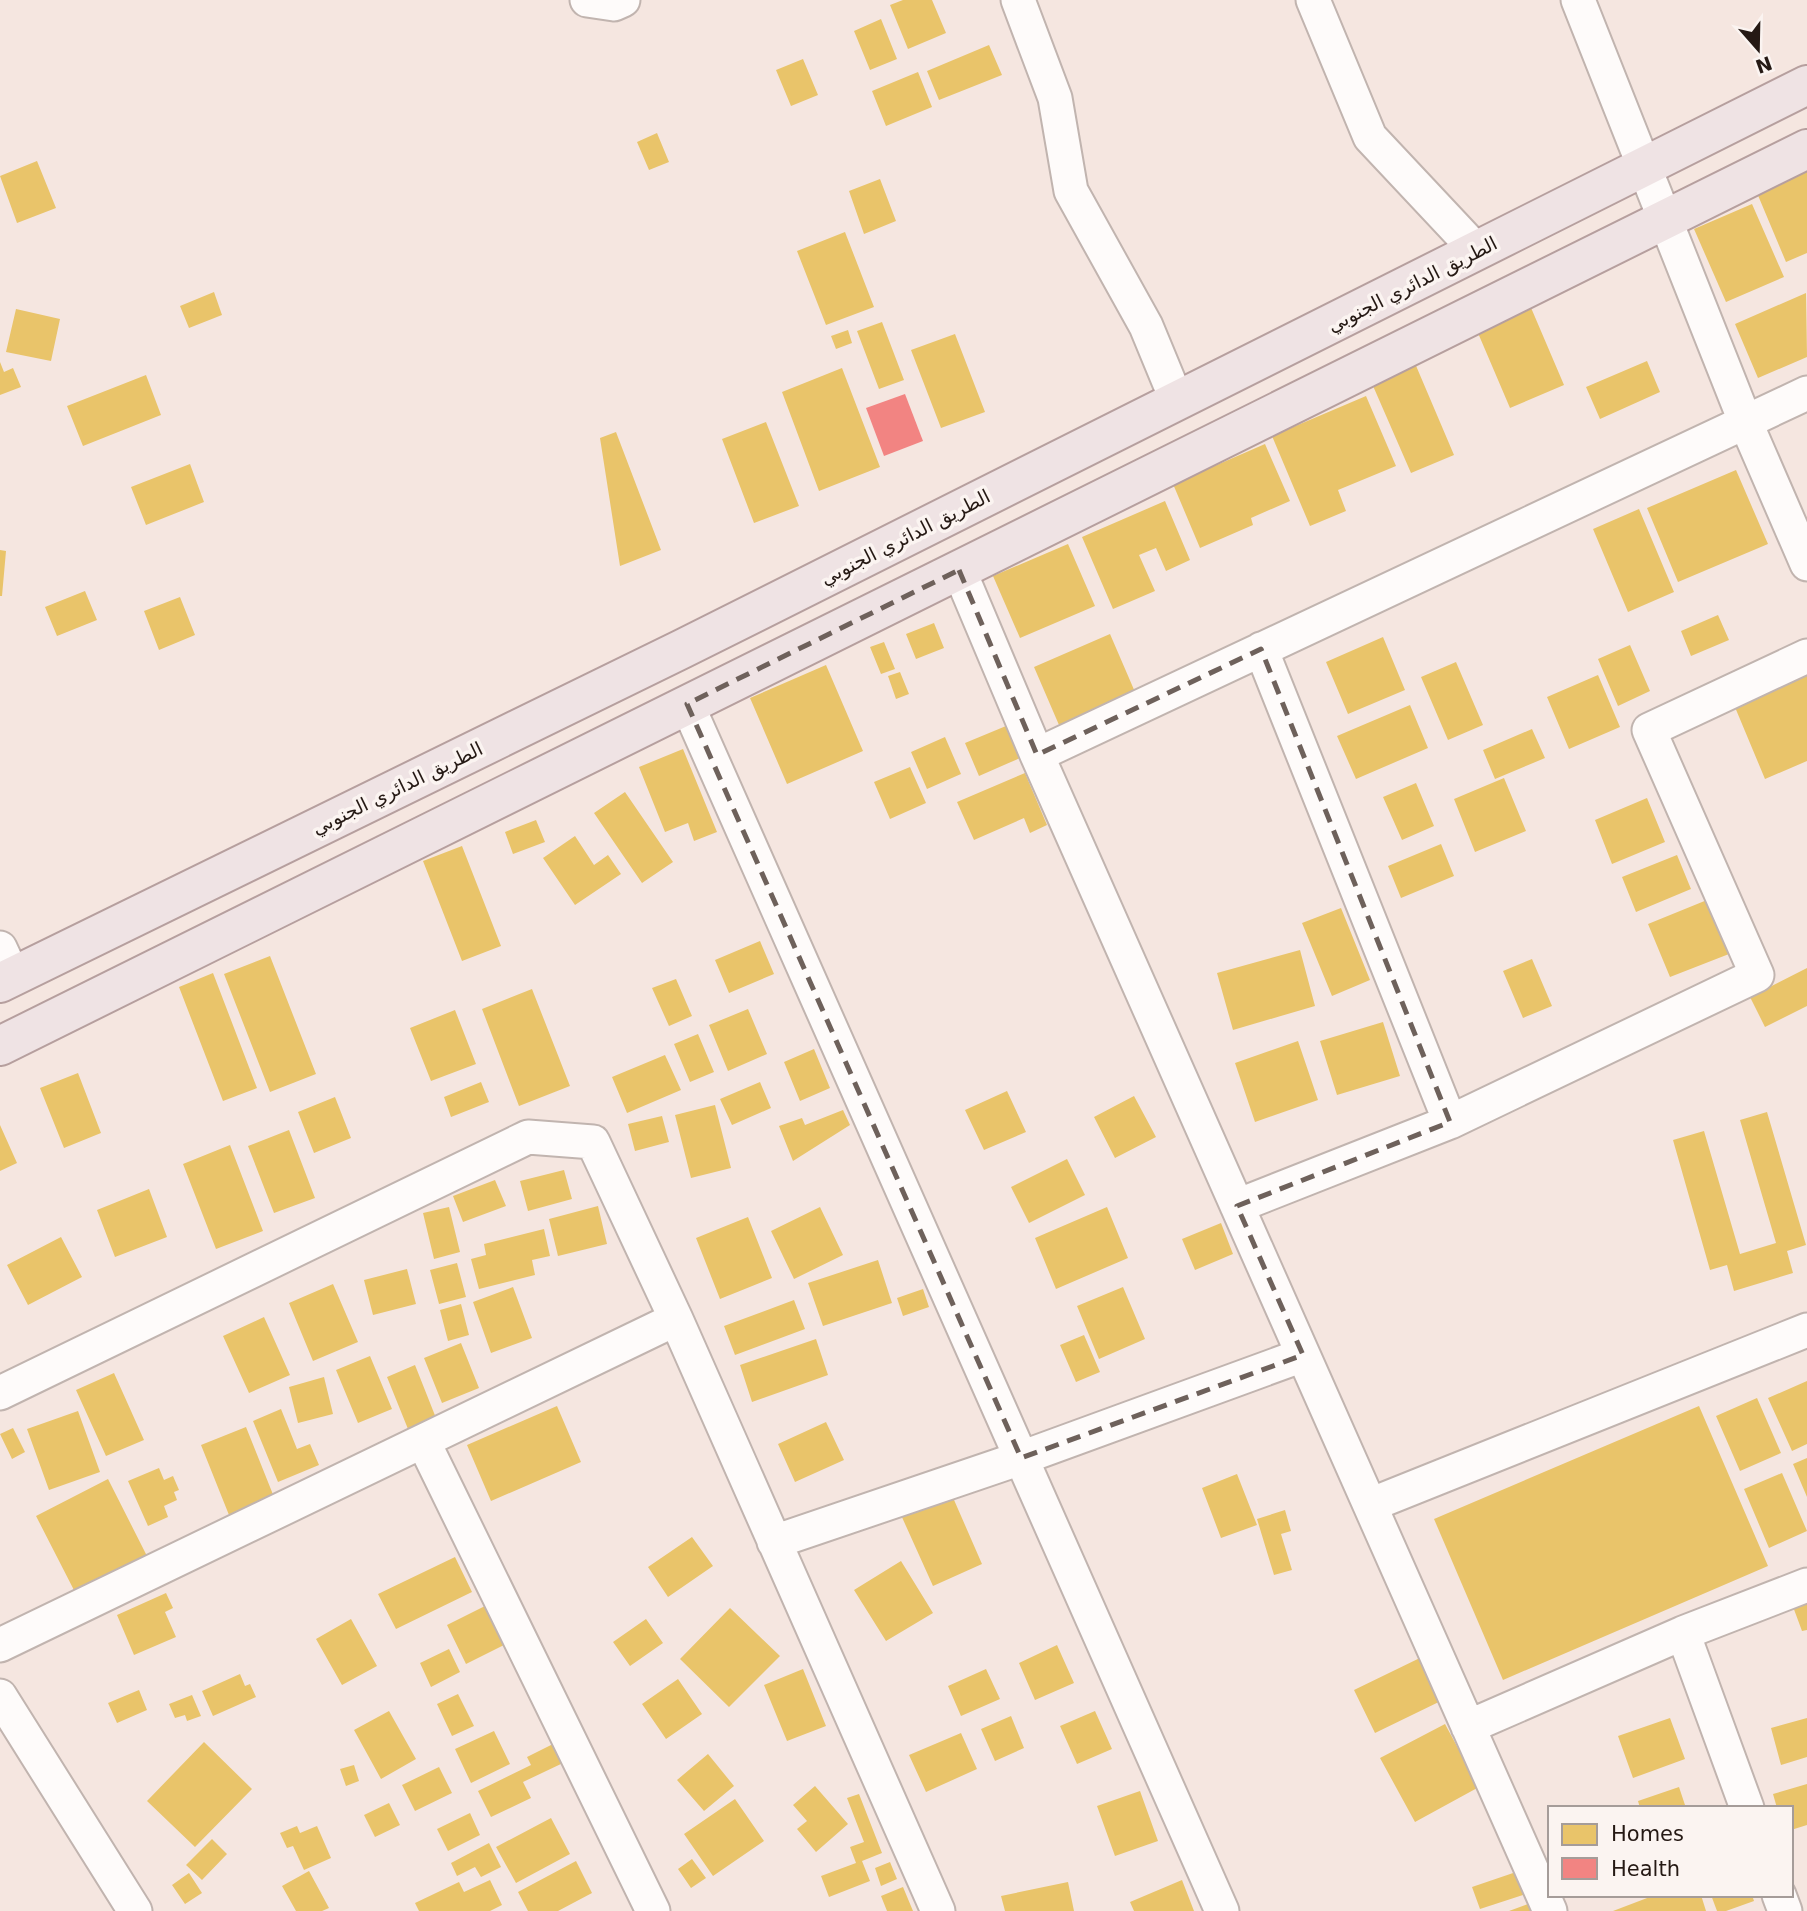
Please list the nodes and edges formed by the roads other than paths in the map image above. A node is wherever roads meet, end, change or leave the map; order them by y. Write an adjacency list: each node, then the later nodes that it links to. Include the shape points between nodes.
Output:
1 (587, 0): 2 (street, via 614,4)
2 (623, 0)
3 (1018, 0): 12 (street, via 1055,98 1071,191 1146,326)
4 (1313, 0): 10 (street, via 1370,137)
5 (1578, 0): 8 (street)
6 (1807, 85): 8 (main road, الطريق الدائري الجنوبي)
7 (1807, 149): 9 (main road)
8 (1645, 167): 9 (street); 10 (main road, الطريق الدائري الجنوبي)
9 (1664, 219): 13 (street); 15 (main road)
10 (1477, 251): 12 (main road, الطريق الدائري الجنوبي)
11 (1807, 393): 13 (street)
12 (1177, 401): 20 (main road, الطريق الدائري الجنوبي, via 695,642)
13 (1745, 421): 14 (street); 16 (street)
14 (1807, 564)
15 (959, 569): 18 (main road); 19 (street)
16 (1261, 649): 19 (street); 22 (street)
17 (1807, 656): 22 (street, via 1649,730 1757,975)
18 (687, 704): 21 (main road); 29 (street)
19 (1037, 755): 23 (street)
20 (4, 969)
21 (0, 1046)
22 (1450, 1122): 23 (street)
23 (1237, 1206): 26 (street)
24 (676, 1319): 27 (street, via 593,1142 528,1138); 28 (street); 31 (street)
25 (1807, 1330): 30 (street)
26 (1303, 1354): 29 (street); 30 (street)
27 (0, 1392)
28 (423, 1441): 34 (street); 39 (street)
29 (1021, 1458): 31 (street); 41 (street)
30 (1370, 1505): 36 (street)
31 (775, 1542): 40 (street)
32 (1807, 1585): 33 (street)
33 (1683, 1633): 36 (street); 37 (street)
34 (0, 1645)
35 (0, 1696): 38 (street)
36 (1468, 1727): 42 (street)
37 (1746, 1806)
38 (135, 1911)
39 (653, 1911)
40 (938, 1911)
41 (1222, 1911)
42 (1550, 1911)

